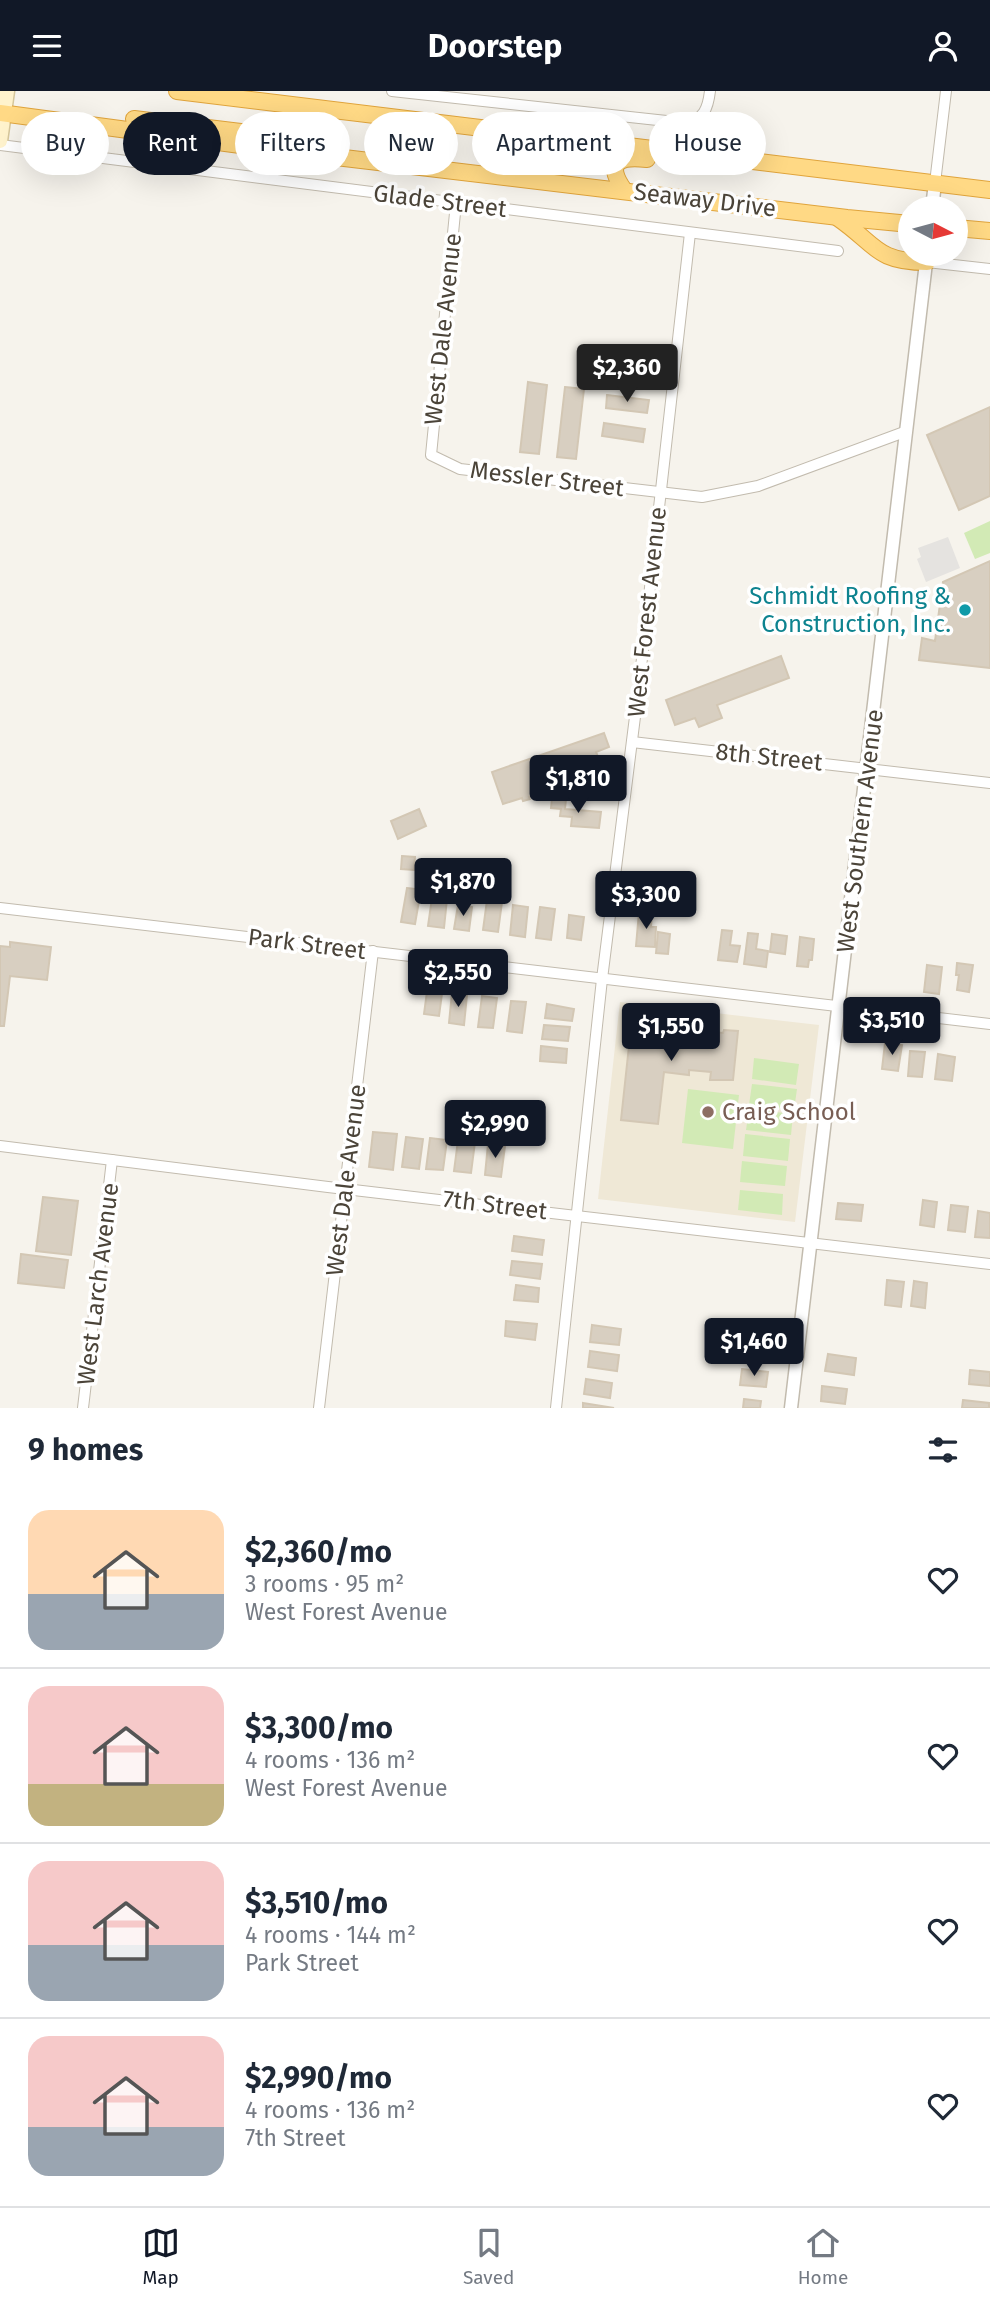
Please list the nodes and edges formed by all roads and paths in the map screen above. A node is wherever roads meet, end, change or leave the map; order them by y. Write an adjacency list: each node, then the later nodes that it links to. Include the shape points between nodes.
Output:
1 (7, 91): 10 (main road)
2 (177, 91): 7 (highway, Seaway Drive)
3 (392, 91): 6 (street)
4 (710, 91): 6 (street, via 707,109 698,119 685,123)
5 (946, 91): 16 (street)
6 (473, 95)
7 (312, 108): 12 (highway, via 321,116 323,126 320,135 307,141); 15 (highway, Seaway Drive)
8 (50, 112): 9 (highway)
9 (72, 112)
10 (2, 113): 11 (highway, Seaway Drive); 14 (main road)
11 (21, 115)
12 (109, 117)
13 (109, 127): 17 (highway, Seaway Drive)
14 (0, 143): 20 (street, Glade Street)
15 (899, 179): 16 (highway, Seaway Drive); 17 (highway, via 880,186 626,157 614,171)
16 (935, 183): 18 (highway, Seaway Drive); 19 (street)
17 (624, 190): 21 (highway, Seaway Drive)
18 (990, 190)
19 (933, 196)
20 (456, 203): 25 (street, Glade Street); 32 (street, West Dale Avenue)
21 (836, 217): 22 (highway, Seaway Drive); 27 (highway, via 878,251)
22 (898, 223)
23 (968, 228): 24 (highway)
24 (990, 230)
25 (690, 233): 26 (street, Glade Street); 33 (street, West Forest Avenue)
26 (838, 251)
27 (898, 260)
28 (968, 265): 30 (street)
29 (926, 266): 31 (street, West Southern Avenue)
30 (990, 269)
31 (907, 431): 33 (street, Messler Street, via 758,486 702,497); 35 (street, West Southern Avenue)
32 (431, 455): 33 (street, Messler Street, via 460,469)
33 (660, 493): 34 (street, West Forest Avenue)
34 (632, 742): 35 (street, 8th Street); 39 (street, West Forest Avenue)
35 (868, 768): 36 (street, 8th Street); 40 (street, West Southern Avenue)
36 (990, 783)
37 (0, 908): 38 (street, Park Street)
38 (373, 951): 39 (street, Park Street); 44 (street, West Dale Avenue)
39 (603, 979): 40 (street, Park Street); 45 (street, West Forest Avenue)
40 (839, 1006): 41 (street, Park Street); 46 (street, West Southern Avenue)
41 (990, 1024)
42 (0, 1146): 43 (street, 7th Street)
43 (112, 1160): 44 (street, 7th Street); 48 (street, West Larch Avenue)
44 (345, 1188): 45 (street, 7th Street); 49 (street, West Dale Avenue)
45 (578, 1215): 46 (street, 7th Street); 50 (street, West Forest Avenue)
46 (812, 1242): 47 (street, 7th Street); 51 (street, West Southern Avenue)
47 (990, 1264)
48 (83, 1408)
49 (319, 1408)
50 (556, 1408)
51 (791, 1408)

